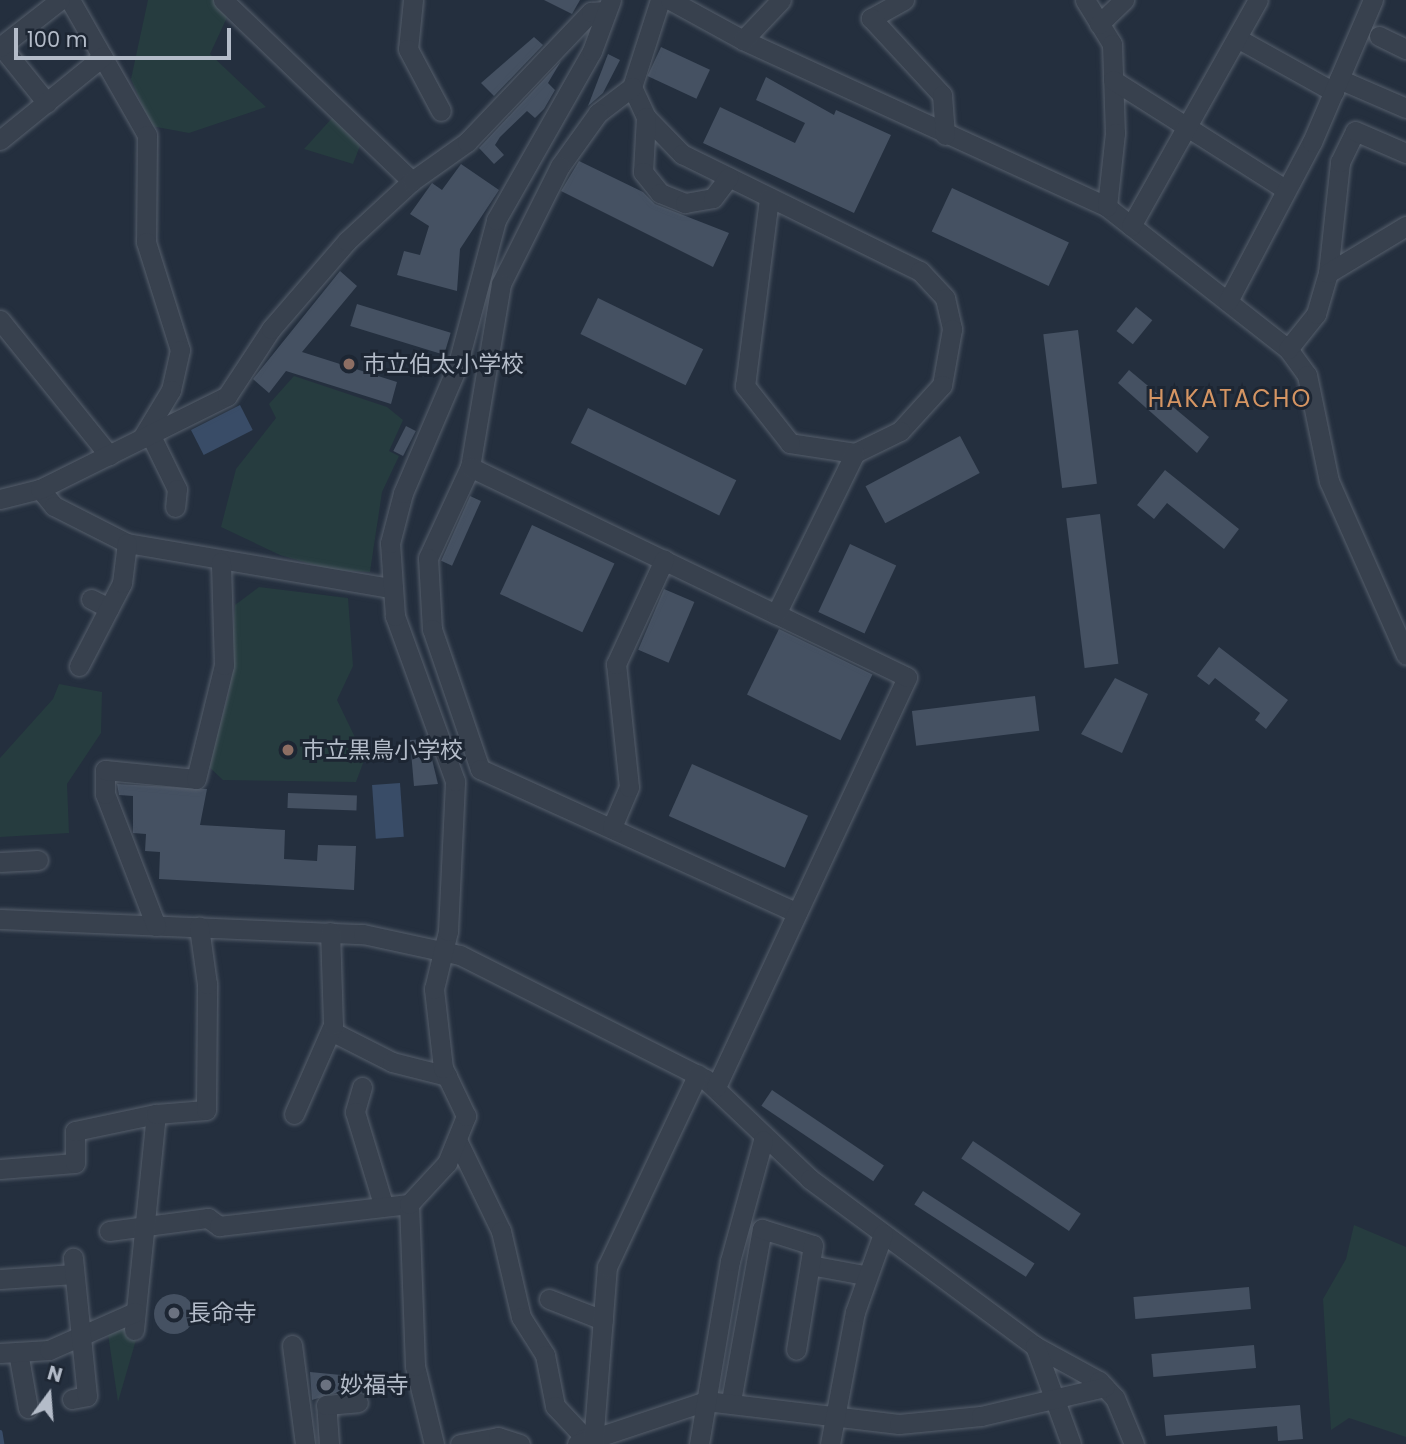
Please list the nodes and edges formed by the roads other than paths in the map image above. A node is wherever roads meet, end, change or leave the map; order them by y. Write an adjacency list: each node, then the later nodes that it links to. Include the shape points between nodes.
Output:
1 (60, 0): 18 (street)
2 (70, 0): 20 (street)
3 (223, 0): 33 (street)
4 (413, 0): 26 (street, via 408,49)
5 (660, 0): 23 (street)
6 (670, 0): 17 (street)
7 (781, 0): 17 (street)
8 (904, 0): 29 (street, via 871,18 942,95)
9 (1085, 0): 14 (street)
10 (1124, 0): 14 (street)
11 (1258, 0): 16 (street)
12 (1373, 0): 22 (street)
13 (608, 5): 33 (street, via 591,12 467,142); 53 (street, via 592,51 496,220 457,367 397,512)
14 (1100, 24): 21 (street, via 1112,44)
15 (1379, 37): 19 (street)
16 (1237, 38): 22 (street); 28 (street)
17 (743, 40): 29 (street)
18 (0, 47): 24 (street)
19 (1406, 49)
20 (102, 57): 24 (street); 43 (street, via 147,135 146,242 180,350 171,390)
21 (1113, 80): 28 (street); 36 (street)
22 (1337, 86): 25 (street); 34 (street)
23 (632, 88): 27 (street); 46 (street, via 598,113 560,166 501,284)
24 (47, 103): 30 (street)
25 (1406, 108)
26 (441, 111)
27 (646, 117): 32 (street, via 682,154); 32 (street, via 643,172 660,193 685,203 713,198)
28 (1187, 128): 34 (street); 37 (street)
29 (945, 135): 36 (street)
30 (0, 139)
31 (1406, 153): 39 (street, via 1355,131 1340,162)
32 (729, 177): 35 (street)
33 (412, 181): 43 (street, via 321,271 227,396)
34 (1286, 190): 40 (street)
35 (769, 198): 44 (street, via 745,386 790,443); 44 (street, via 919,271 945,298 952,329 942,385 900,432)
36 (1107, 207): 37 (street)
37 (1131, 226): 40 (street)
38 (1406, 226): 39 (street)
39 (1328, 273): 42 (street, via 1316,314)
40 (1228, 301): 42 (street)
41 (0, 320): 45 (street)
42 (1288, 349): 57 (street, via 1307,375 1329,481)
43 (146, 436): 45 (street); 49 (street)
44 (855, 453): 56 (street)
45 (109, 455): 47 (street)
46 (470, 467): 51 (street); 59 (street, via 425,575 432,629 475,760 489,775)
47 (40, 489): 48 (street); 50 (street, via 54,506)
48 (0, 499)
49 (175, 507)
50 (127, 543): 52 (street); 55 (street, via 122,583)
51 (664, 560): 56 (street); 59 (street, via 616,664 629,787)
52 (220, 562): 53 (street); 64 (street, via 224,665 196,779 105,770 105,794)
53 (389, 588): 67 (street, via 455,781)
54 (91, 599): 55 (street)
55 (109, 608): 58 (street)
56 (776, 614): 62 (street, via 907,677)
57 (1406, 654)
58 (79, 666)
59 (612, 827): 62 (street)
60 (28, 855): 61 (street)
61 (0, 862)
62 (797, 913): 72 (street)
63 (0, 919): 64 (street)
64 (156, 926): 65 (street)
65 (199, 927): 66 (street); 73 (street, via 207,984 196,1022 210,1075 206,1110)
66 (330, 932): 67 (street); 68 (street)
67 (444, 949): 69 (street); 70 (street, via 433,989)
68 (331, 1031): 70 (street, via 392,1062); 74 (street, via 302,1077)
69 (698, 1074): 72 (street); 87 (street, via 607,1267)
70 (447, 1076): 75 (street, via 466,1116)
71 (362, 1087): 78 (street, via 355,1112)
72 (716, 1087): 76 (street)
73 (156, 1114): 77 (street, via 75,1131 75,1163); 80 (street)
74 (294, 1114)
75 (457, 1140): 79 (street, via 447,1163); 101 (street, via 501,1231 521,1317 545,1355 555,1406)
76 (764, 1140): 82 (street); 96 (street, via 730,1261)
77 (0, 1168)
78 (383, 1204): 79 (street); 80 (street, via 219,1226 208,1218)
79 (409, 1204): 104 (street, via 415,1366)
80 (147, 1226): 81 (street); 88 (street, via 135,1321)
81 (109, 1231)
82 (883, 1234): 84 (street); 90 (street)
83 (810, 1265): 84 (street); 91 (street); 97 (street, via 813,1244 805,1237 762,1229)
84 (864, 1275): 100 (street)
85 (0, 1279): 88 (street, via 73,1266)
86 (560, 1309): 87 (street)
87 (603, 1320): 101 (street)
88 (80, 1339): 92 (street); 95 (street, via 87,1396)
89 (292, 1345): 102 (street)
90 (1035, 1346): 93 (street, via 1073,1362); 98 (street)
91 (796, 1350)
92 (9, 1352): 94 (street)
93 (1105, 1387): 98 (street); 111 (street)
94 (22, 1399)
95 (72, 1399)
96 (706, 1401): 97 (street); 101 (street); 108 (street)
97 (731, 1401): 100 (street)
98 (1053, 1401): 100 (street, via 899,1424); 110 (street)
99 (358, 1402): 103 (street, via 326,1405)
100 (836, 1416): 109 (street)
101 (588, 1442)
102 (305, 1444)
103 (329, 1444)
104 (434, 1444): 105 (street)
105 (444, 1444)
106 (460, 1444): 107 (street, via 498,1437)
107 (520, 1444)
108 (699, 1444)
109 (830, 1444)
110 (1071, 1444)
111 (1134, 1444)

